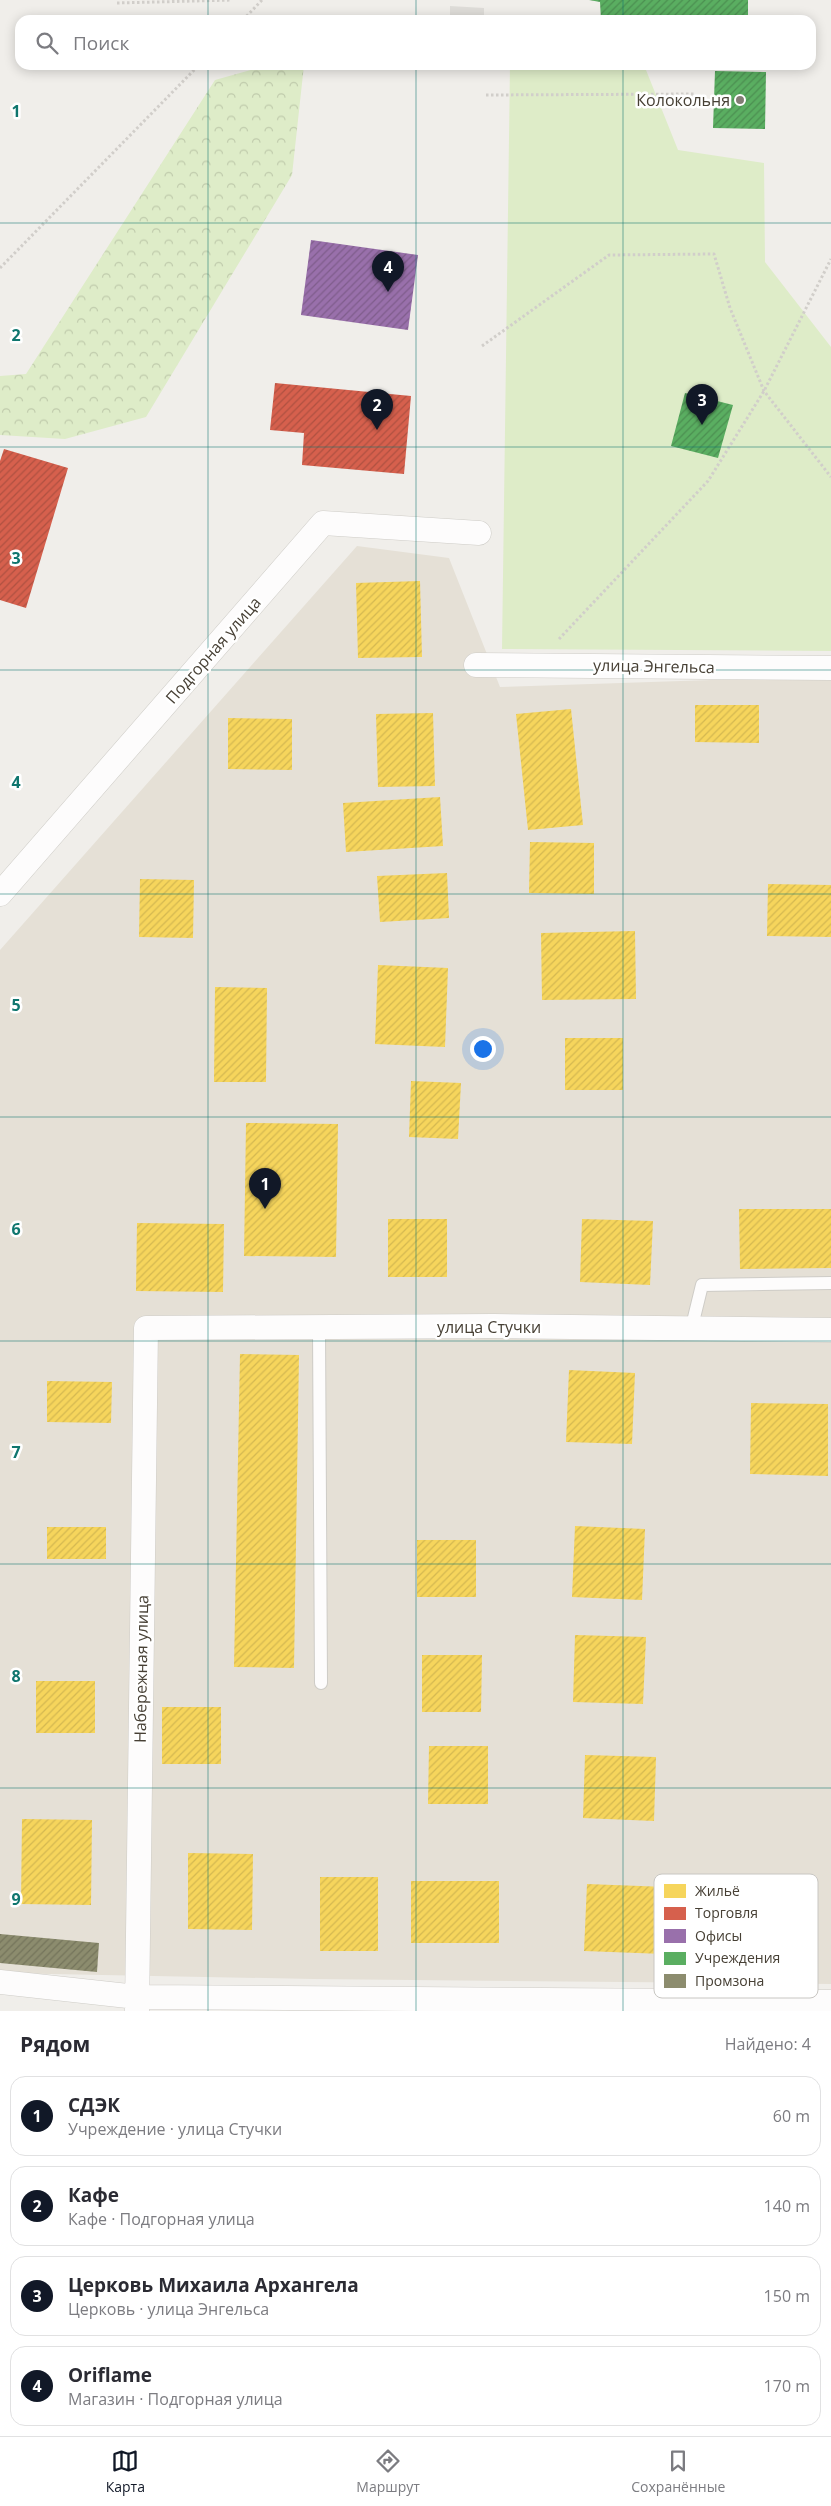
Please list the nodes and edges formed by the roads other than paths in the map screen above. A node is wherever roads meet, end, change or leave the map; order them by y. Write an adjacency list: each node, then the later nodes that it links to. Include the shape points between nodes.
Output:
1 (479, 533): 4 (street, Подгорная улица, via 323,523)
2 (476, 665): 3 (street, улица Энгельса)
3 (831, 668)
4 (0, 894)
5 (831, 1283): 8 (lane, via 702,1285)
6 (146, 1328): 7 (street, улица Стучки); 13 (street, Набережная улица)
7 (319, 1328): 8 (street, улица Стучки, via 494,1326); 10 (lane)
8 (691, 1330): 9 (street, улица Стучки)
9 (831, 1330)
10 (321, 1683)
11 (0, 1982): 13 (street)
12 (831, 2002): 13 (street)
13 (137, 2004)

